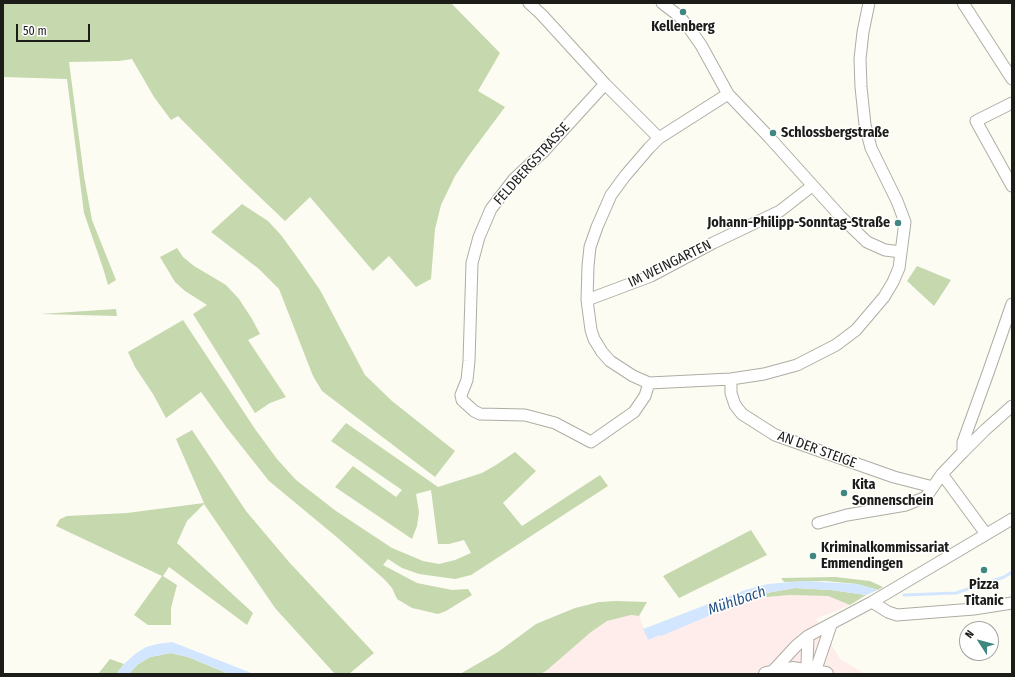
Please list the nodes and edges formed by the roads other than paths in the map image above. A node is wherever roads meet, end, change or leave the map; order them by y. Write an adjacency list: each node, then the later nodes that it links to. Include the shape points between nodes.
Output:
1 (529, 3): 6 (street)
2 (662, 3): 7 (street, via 679,16 689,28)
3 (869, 3): 12 (street, via 860,59 863,110 871,148 905,222)
4 (963, 3): 5 (street)
5 (1012, 79)
6 (605, 84): 9 (street); 16 (street, FELDBERGSTRASSE, via 543,152 514,179 491,209 479,237 472,263 469,361 467,380 461,395 462,400 480,414 525,415 555,423 591,442 634,412 645,396)
7 (728, 94): 9 (street); 10 (street)
8 (1012, 103): 11 (street, via 976,121)
9 (659, 138): 13 (street, via 611,195 589,253)
10 (812, 186): 12 (street, via 867,242 885,250); 13 (street, IM WEINGARTEN, via 780,211 651,276)
11 (1012, 186)
12 (901, 252): 15 (street, via 899,268 884,297 856,330 836,345 798,366)
13 (587, 300): 16 (street, via 590,330 602,352 622,369)
14 (1012, 304): 18 (street, via 963,442)
15 (731, 379): 16 (street); 20 (street, AN DER STEIGE, via 731,393 735,405 742,414 775,435 880,472)
16 (649, 382)
17 (1012, 406): 18 (street)
18 (963, 452): 19 (street)
19 (942, 474): 20 (street); 23 (street)
20 (933, 487): 22 (street, via 926,497 906,505 847,515)
21 (1012, 519): 23 (street)
22 (818, 523)
23 (986, 534): 24 (street)
24 (872, 602): 25 (street, via 897,616); 26 (street)
25 (1012, 603)
26 (831, 625): 27 (street); 29 (street)
27 (808, 636): 28 (street); 29 (street, via 807,663)
28 (768, 673): 29 (main road, via 792,669)
29 (821, 673)

